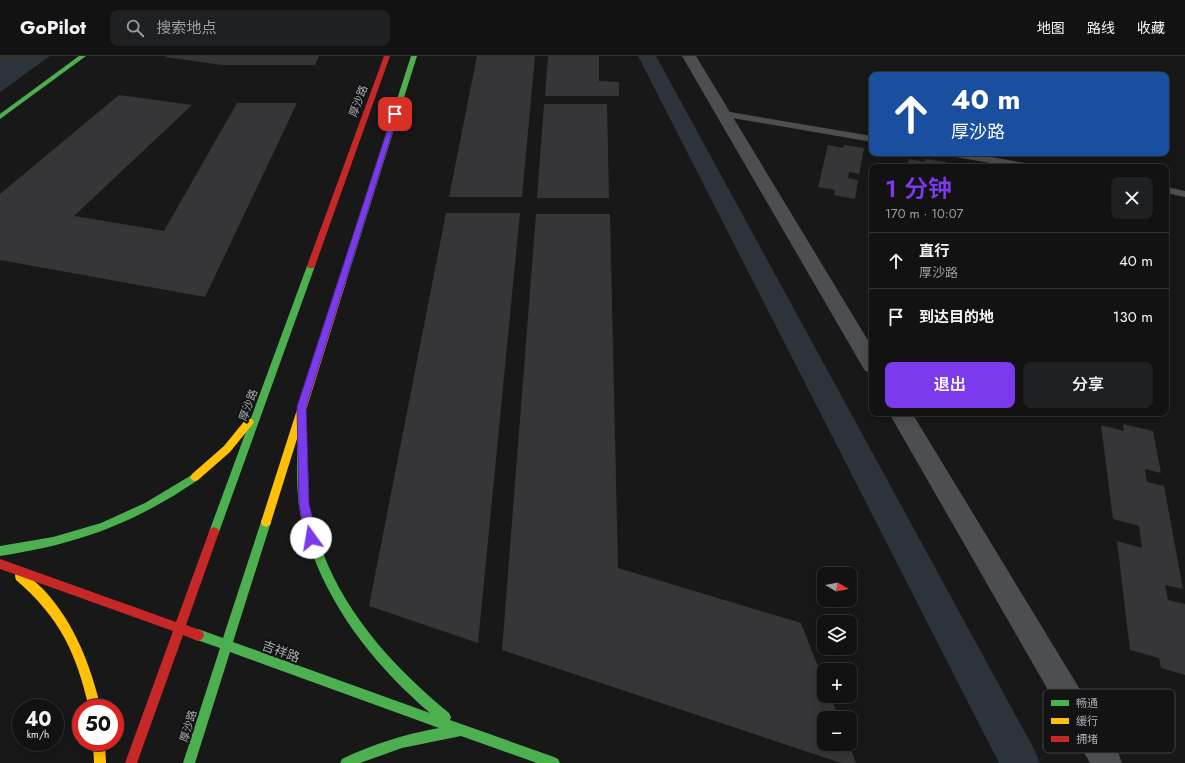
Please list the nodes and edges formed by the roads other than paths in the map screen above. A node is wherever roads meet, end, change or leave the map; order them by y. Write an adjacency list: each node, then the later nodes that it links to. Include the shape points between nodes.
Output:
1 (83, 56): 6 (main road)
2 (387, 56): 13 (main road, 厚沙路)
3 (414, 56): 14 (main road, 厚沙路)
4 (690, 56): 5 (street)
5 (724, 114): 7 (lane); 12 (street)
6 (0, 117)
7 (869, 139)
8 (967, 156): 9 (lane)
9 (1014, 164)
10 (1169, 191): 11 (lane)
11 (1185, 194)
12 (869, 360)
13 (260, 406): 16 (main road, via 227,448 180,488 152,505 89,533 50,544); 18 (main road, 厚沙路)
14 (302, 407): 19 (main road, 厚沙路); 22 (main road, via 304,504 311,538 324,572 360,634 392,671 425,702)
15 (902, 416): 20 (street)
16 (0, 551)
17 (3, 565): 18 (main road, 吉祥路); 21 (main road, via 30,582 67,626 81,655)
18 (179, 629): 19 (main road, 吉祥路); 26 (main road, 厚沙路)
19 (226, 645): 22 (main road, 吉祥路); 27 (main road, 厚沙路)
20 (1063, 689)
21 (93, 699)
22 (462, 730): 28 (main road, via 424,735 386,746); 29 (main road, 吉祥路)
23 (99, 751): 25 (main road)
24 (1101, 753): 30 (street)
25 (100, 763)
26 (131, 763)
27 (189, 763)
28 (346, 763)
29 (554, 763)
30 (1107, 763)

